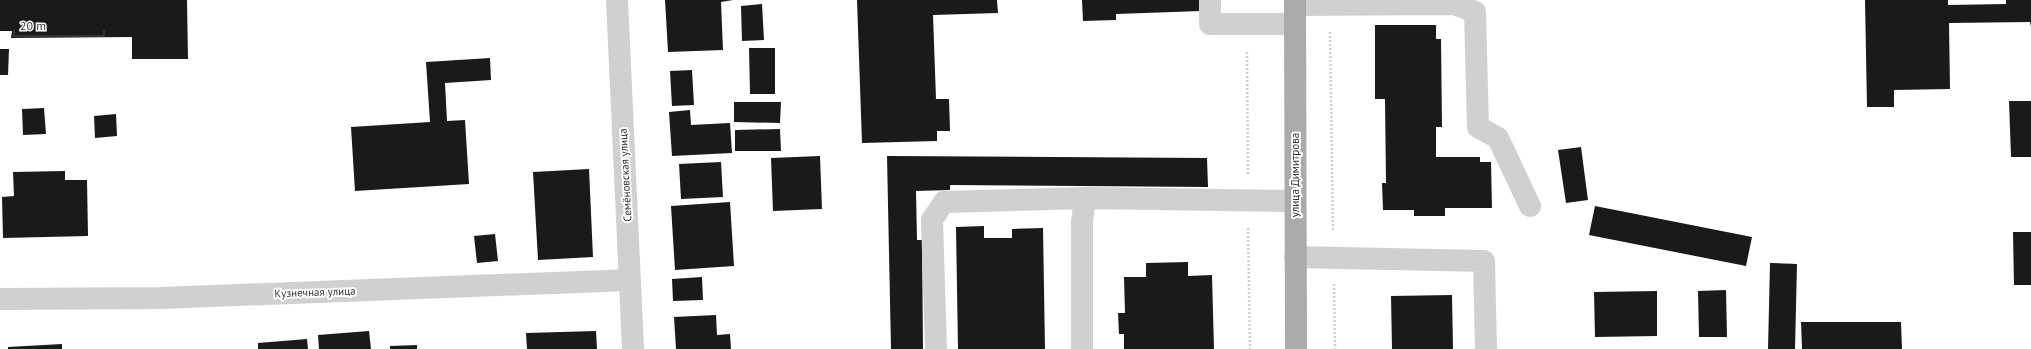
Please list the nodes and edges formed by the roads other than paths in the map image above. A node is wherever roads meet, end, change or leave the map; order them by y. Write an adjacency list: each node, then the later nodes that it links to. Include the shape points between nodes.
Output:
1 (617, 0): 8 (street, Семёновская улица)
2 (1210, 0): 3 (street, via 1210,24)
3 (1295, 10): 5 (main road, улица Димитрова); 6 (street, via 1330,5 1454,4 1475,12 1478,127 1498,138)
4 (1084, 198): 5 (street); 11 (street, via 944,202 932,220); 12 (street)
5 (1295, 201): 7 (main road, улица Димитрова)
6 (1530, 206)
7 (1295, 257): 13 (main road, улица Димитрова); 14 (street, via 1484,261)
8 (630, 280): 9 (street, Кузнечная улица, via 161,298); 10 (street, Семёновская улица)
9 (0, 299)
10 (633, 349)
11 (936, 349)
12 (1082, 349)
13 (1296, 349)
14 (1486, 349)

